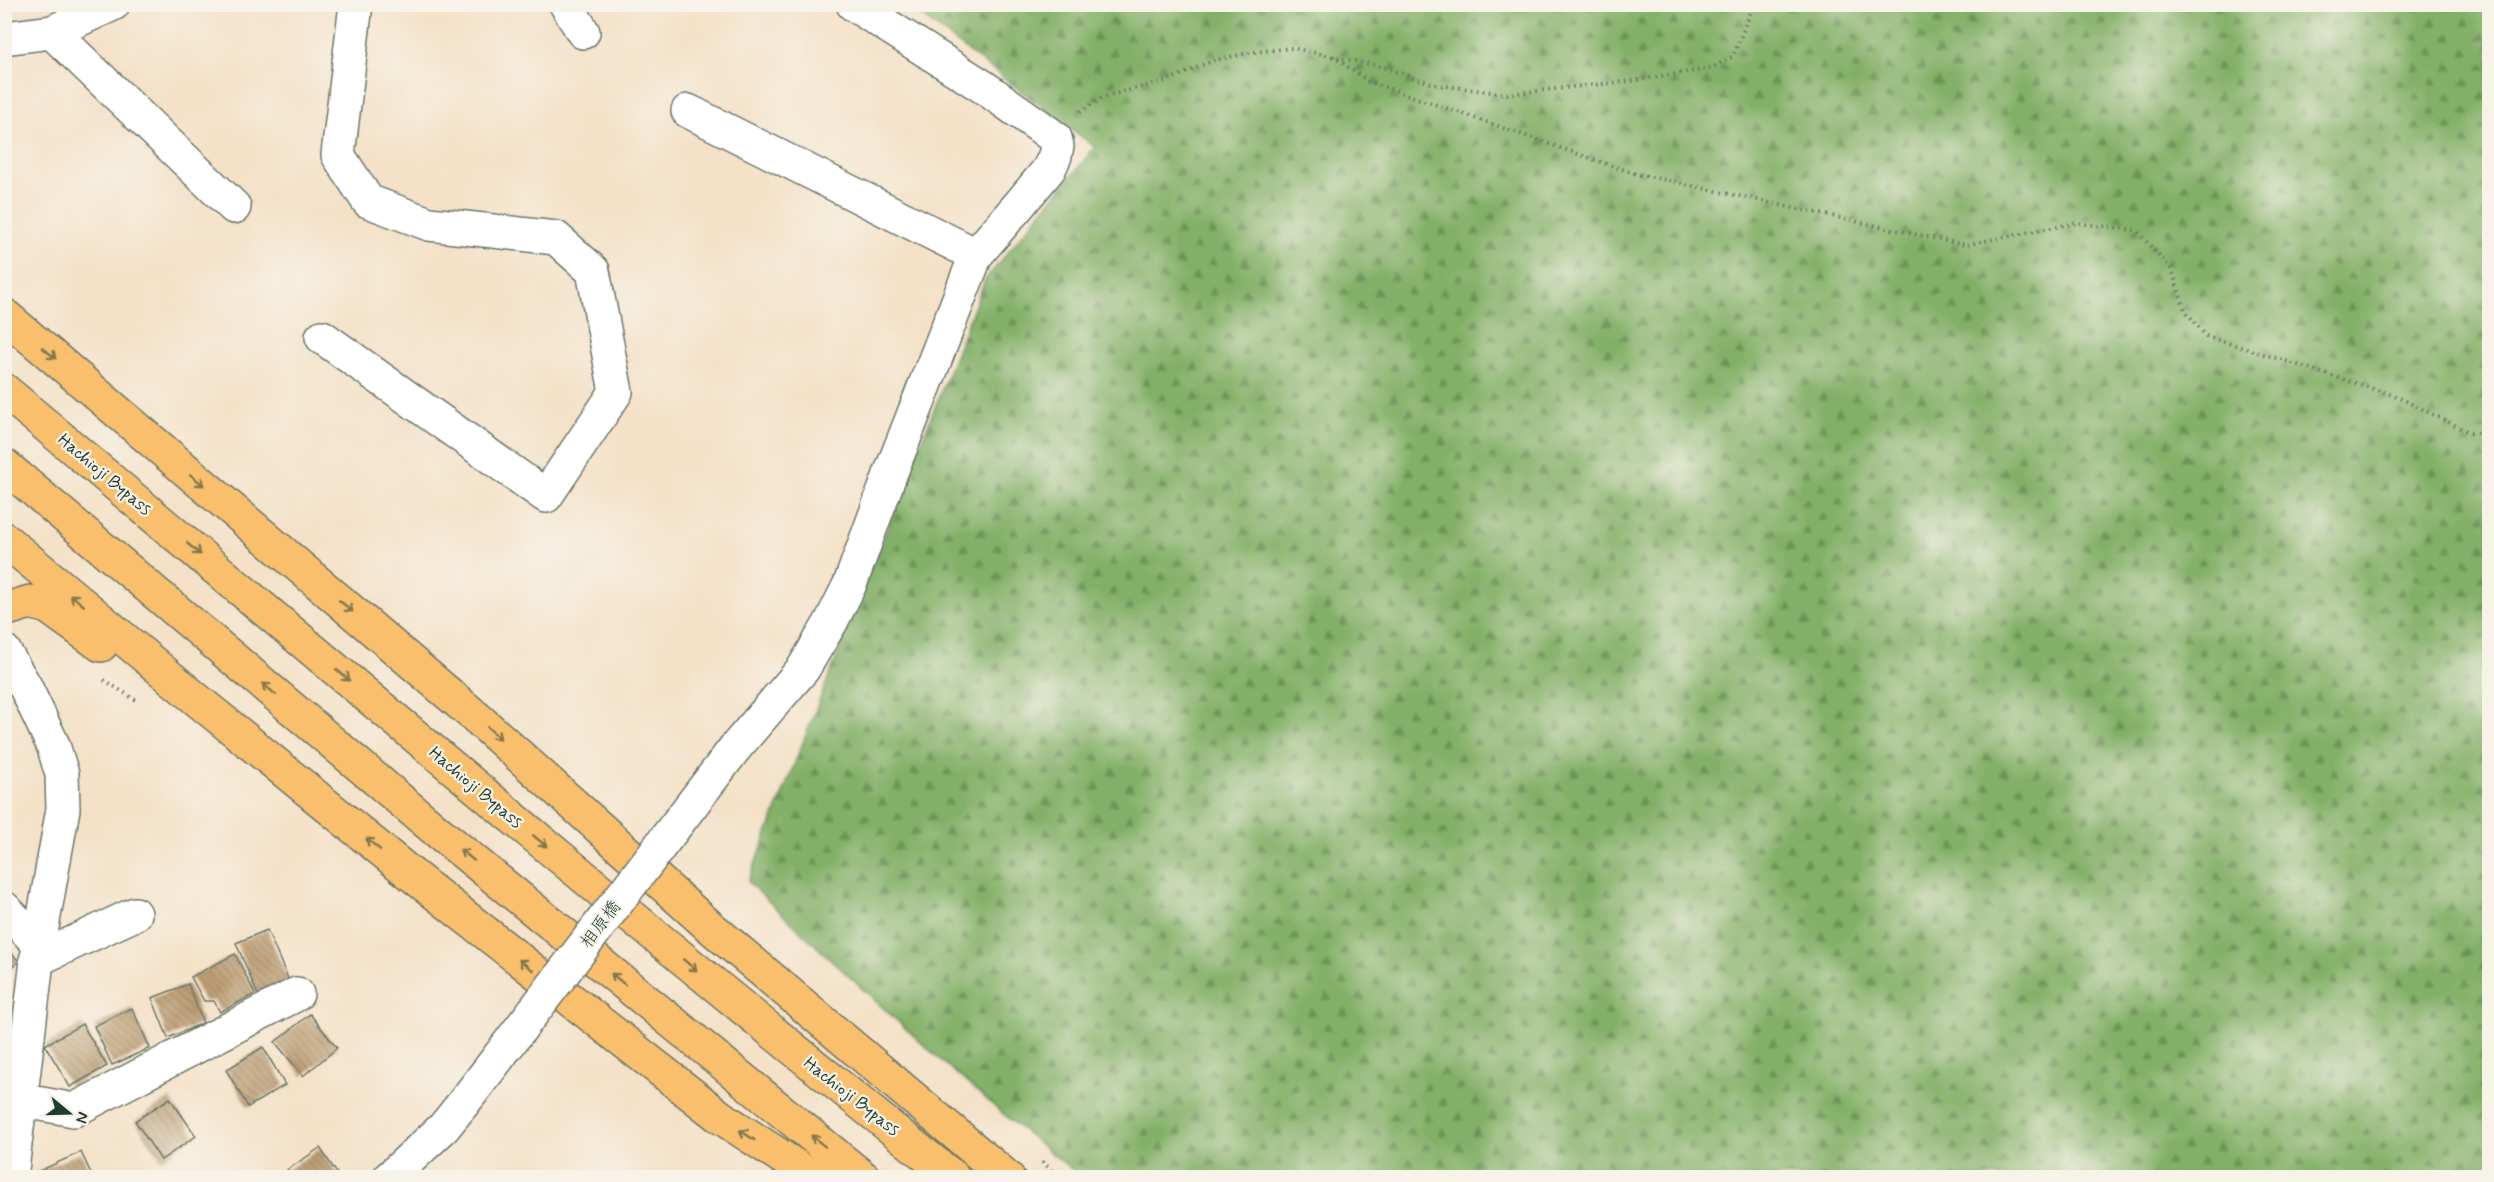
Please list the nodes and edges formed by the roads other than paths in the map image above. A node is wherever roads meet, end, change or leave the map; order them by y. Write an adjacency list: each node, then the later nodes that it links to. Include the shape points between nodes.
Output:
1 (113, 4): 5 (street)
2 (356, 4): 12 (street, via 338,155 368,201 429,224 556,238 593,271 616,392 546,496)
3 (566, 4): 6 (street)
4 (854, 4): 10 (street, 相原橋, via 985,88 1054,138 1057,146 1049,169)
5 (52, 32): 7 (street); 9 (street)
6 (583, 32)
7 (4, 38)
8 (688, 111): 10 (street)
9 (234, 207)
10 (976, 255): 25 (street, 相原橋, bridge, via 850,584 803,669 735,748 444,1127)
11 (4, 315): 29 (highway, one-way to 29, via 477,718 708,925)
12 (322, 337)
13 (4, 390): 28 (highway, Hachioji Bypass, one-way to 28, via 517,822)
14 (4, 465): 27 (highway, one-way to 14, via 437,831)
15 (4, 539): 18 (highway, one-way to 15)
16 (4, 610): 18 (highway, via 30,602 48,608 109,650)
17 (4, 651): 21 (street, via 42,721 62,774 63,809)
18 (201, 703): 26 (highway, one-way to 18, via 718,1116)
19 (4, 908): 21 (street)
20 (135, 914): 21 (street)
21 (38, 952): 23 (street)
22 (297, 994): 23 (street, via 74,1110)
23 (13, 1099): 24 (street)
24 (11, 1178)
25 (389, 1178)
26 (814, 1178)
27 (864, 1178)
28 (954, 1178)
29 (1008, 1178)

